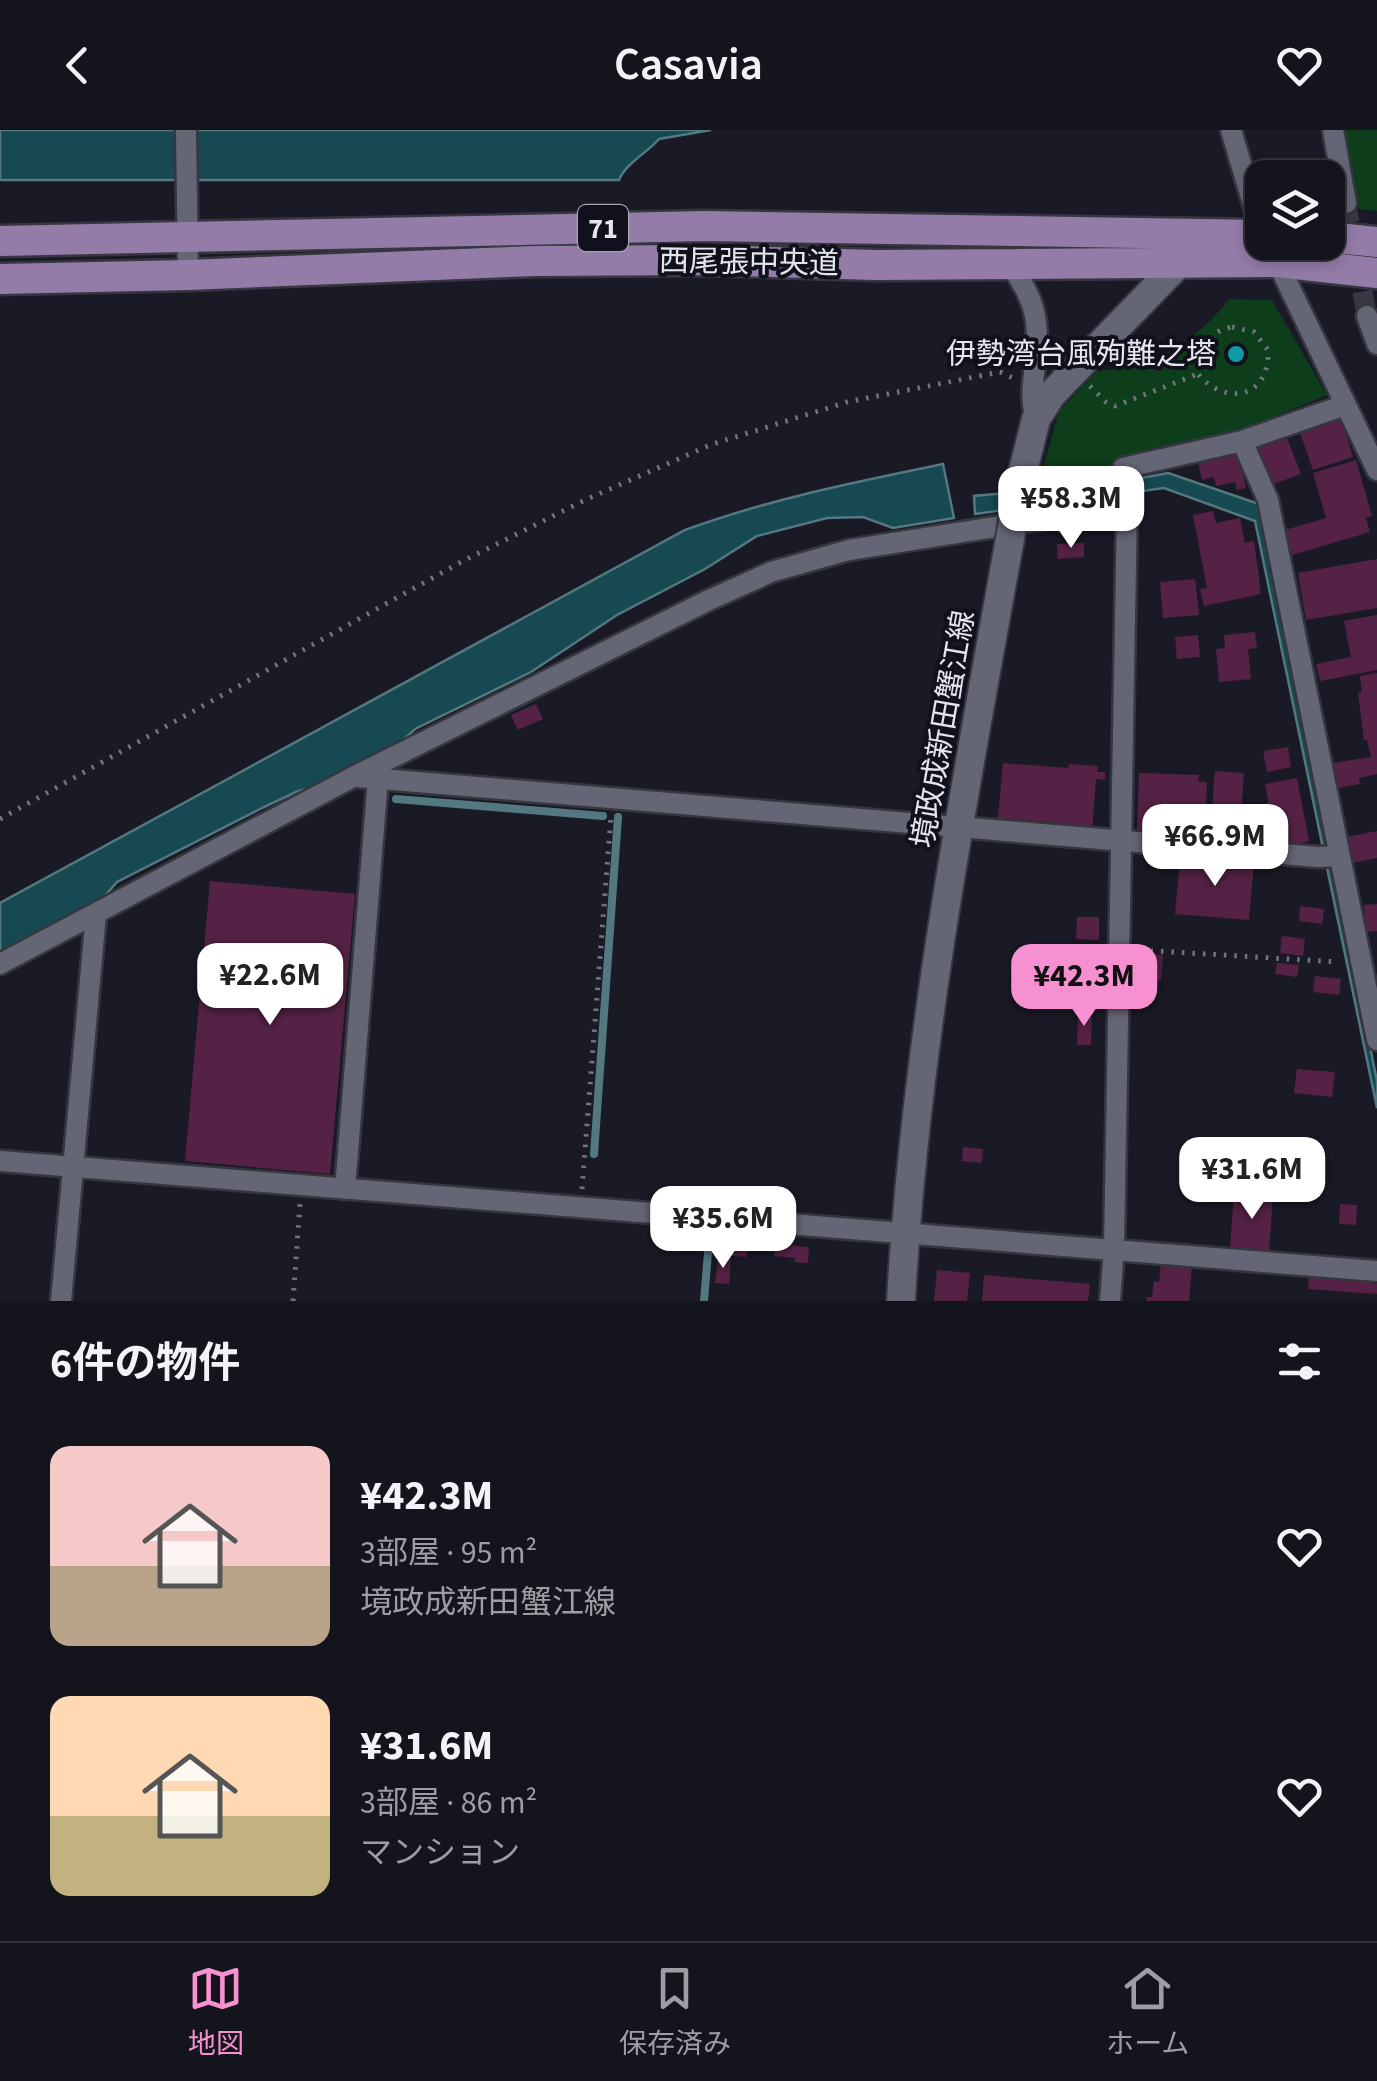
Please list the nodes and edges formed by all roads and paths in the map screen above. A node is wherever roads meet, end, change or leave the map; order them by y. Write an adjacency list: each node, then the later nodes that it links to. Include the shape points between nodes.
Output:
1 (186, 130): 6 (street)
2 (1232, 130): 4 (street)
3 (1333, 130): 5 (street)
4 (1245, 176)
5 (1346, 203)
6 (188, 226): 8 (main road, 西尾張中央道 / 71, via 705,226); 10 (main road, 西尾張中央道 / 71); 18 (street)
7 (1245, 235): 8 (main road, 西尾張中央道 / 71)
8 (1206, 236): 15 (main road, 境政成新田蟹江線)
9 (1345, 239): 11 (main road)
10 (0, 242)
11 (1377, 242)
12 (1245, 255): 15 (main road, 西尾張中央道 / 71)
13 (1276, 260): 25 (street)
14 (1312, 260): 17 (main road, 西尾張中央道 / 71)
15 (1180, 262): 16 (main road, 西尾張中央道 / 71); 22 (main road, 境政成新田蟹江線)
16 (1010, 264): 18 (main road, 西尾張中央道 / 71, via 535,261); 24 (street, via 1036,317)
17 (1377, 273)
18 (188, 275): 19 (main road, 西尾張中央道 / 71)
19 (0, 279)
20 (1368, 316): 21 (street)
21 (1377, 344)
22 (1075, 370): 23 (path, via 1116,406); 26 (main road, 境政成新田蟹江線)
23 (1198, 374): 23 (path, via 1220,392 1244,393 1262,380 1268,350 1254,332 1223,329 1205,342)
24 (1032, 386): 26 (street); 33 (path, via 1000,372 847,402 710,444 462,562)
25 (1345, 405): 27 (street); 28 (street)
26 (1036, 419): 34 (main road, 境政成新田蟹江線, bridge)
27 (1242, 441): 29 (street, via 1123,468); 36 (street, via 1268,500)
28 (1377, 470)
29 (1127, 506): 30 (street, via 849,550 771,572); 35 (street)
30 (356, 776): 31 (street); 37 (street)
31 (378, 778): 32 (street); 45 (street)
32 (612, 798): 34 (street); 46 (path)
33 (0, 820)
34 (958, 828): 35 (street); 47 (main road, 境政成新田蟹江線)
35 (1120, 843): 36 (street); 38 (street)
36 (1328, 857): 41 (street)
37 (96, 914): 40 (street); 43 (street)
38 (1118, 948): 39 (path); 48 (street)
39 (1341, 962)
40 (0, 964)
41 (1377, 1040)
42 (0, 1162): 43 (street)
43 (72, 1167): 44 (street); 50 (street)
44 (302, 1185): 45 (street); 51 (path)
45 (345, 1189): 46 (street)
46 (580, 1207): 47 (street)
47 (904, 1233): 48 (street); 52 (main road, 境政成新田蟹江線)
48 (1114, 1249): 49 (street); 53 (street)
49 (1377, 1270)
50 (61, 1301)
51 (293, 1301)
52 (901, 1301)
53 (1110, 1301)

